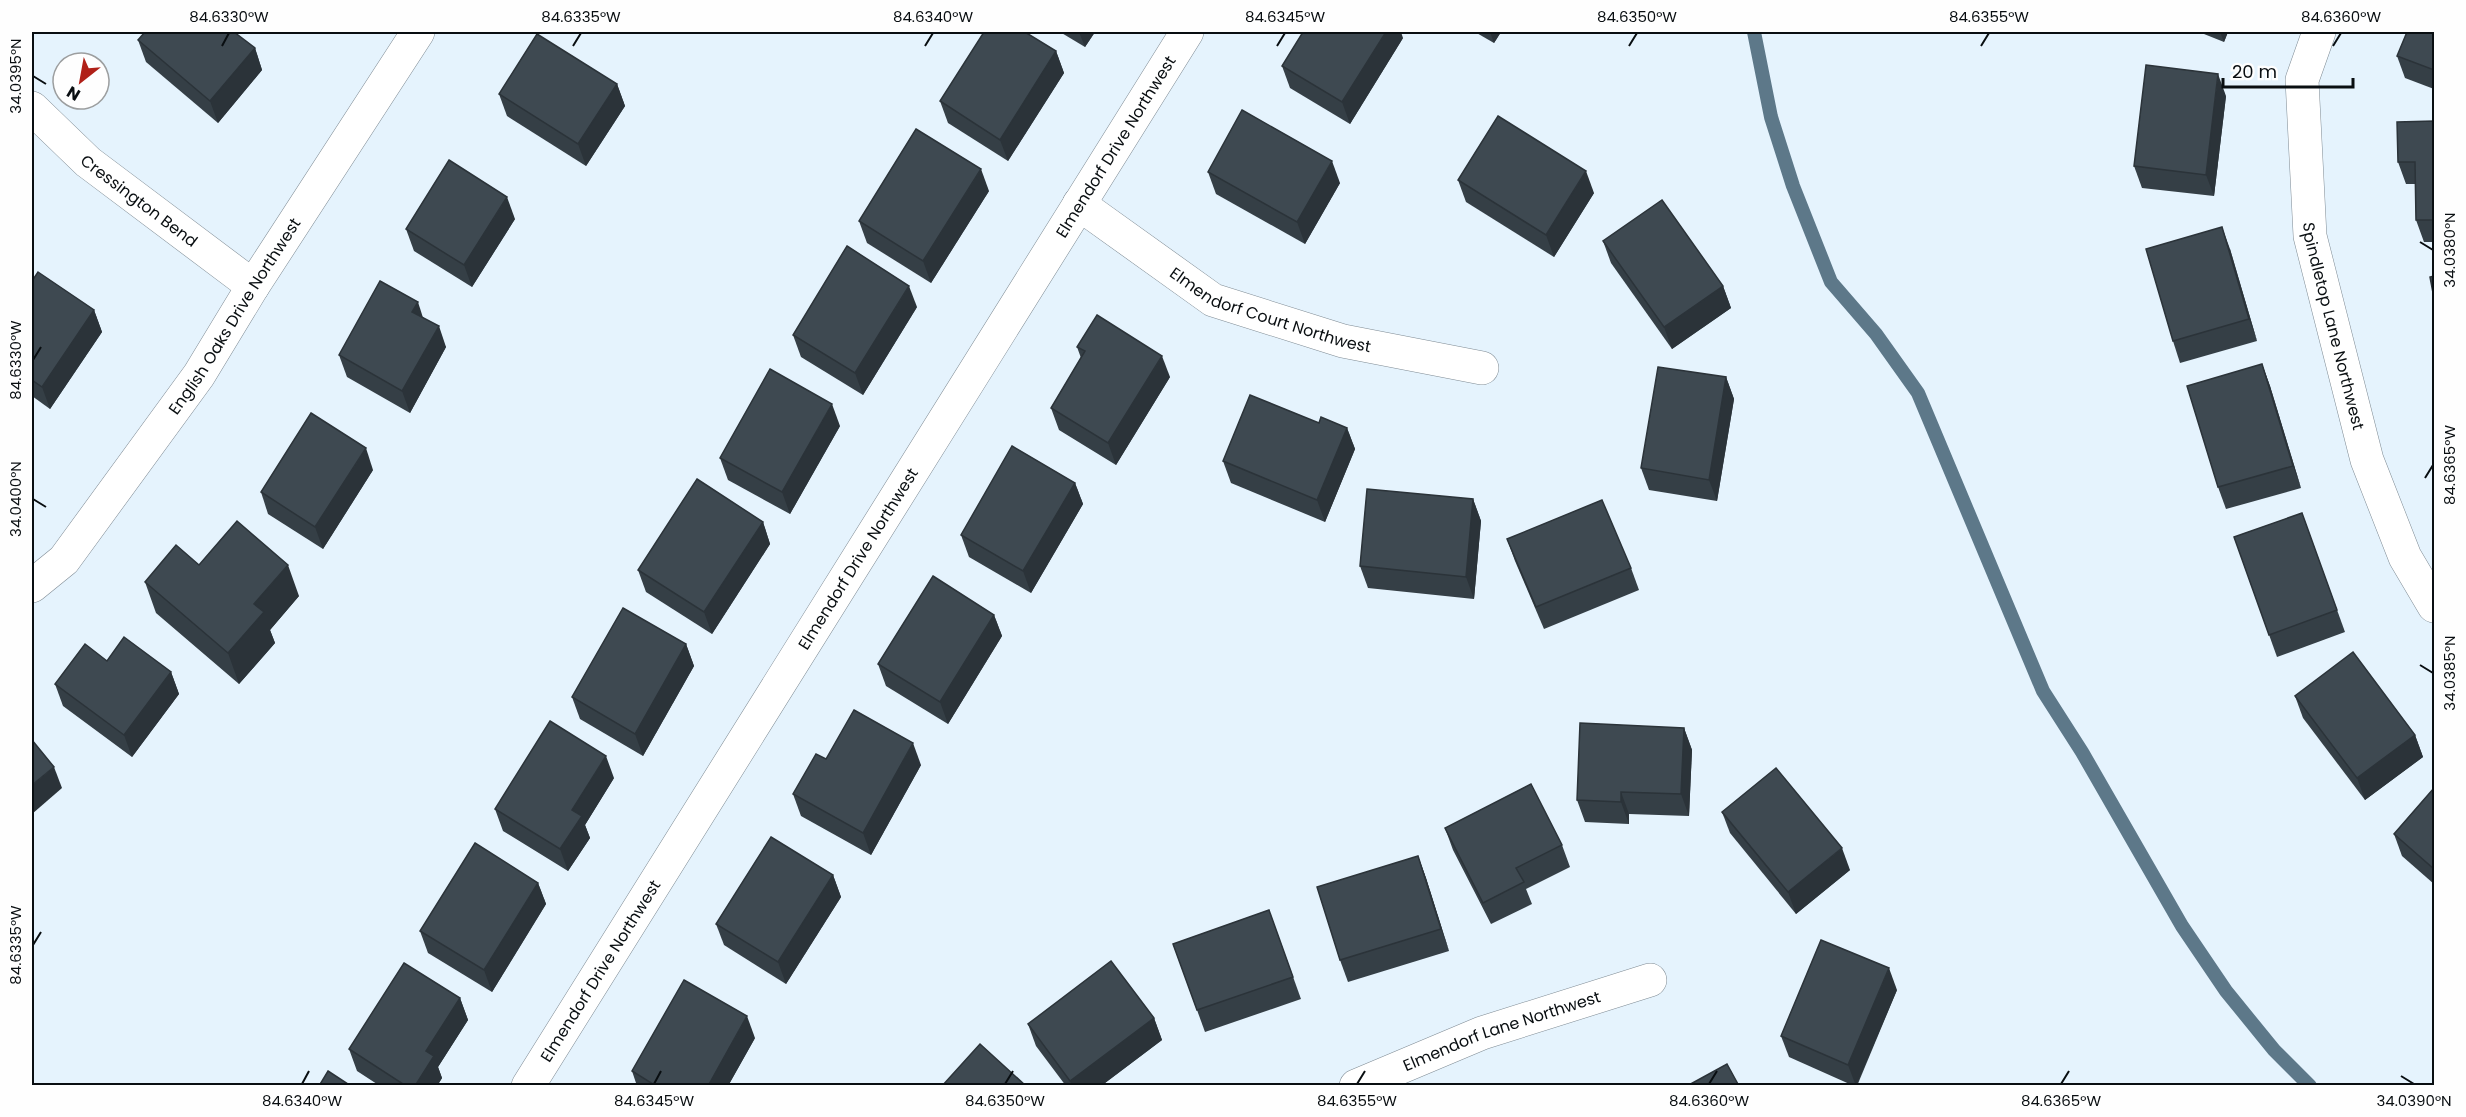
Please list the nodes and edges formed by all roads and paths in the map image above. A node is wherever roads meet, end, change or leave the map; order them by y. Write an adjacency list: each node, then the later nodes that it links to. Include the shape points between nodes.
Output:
1 (418, 32): 6 (street, English Oaks Drive Northwest)
2 (1187, 32): 5 (street, Elmendorf Drive Northwest)
3 (2319, 32): 9 (street, Spindletop Lane Northwest, via 2302,80 2310,236 2367,460 2405,557)
4 (32, 108): 6 (street, Cressington Bend, via 88,162)
5 (1079, 204): 7 (street, Elmendorf Court Northwest, via 1213,300 1343,341); 11 (street, Elmendorf Drive Northwest)
6 (254, 286): 8 (street, English Oaks Drive Northwest, via 199,375 64,560)
7 (1482, 368)
8 (32, 586)
9 (2434, 606)
10 (1650, 980): 12 (street, Elmendorf Lane Northwest, via 1482,1033)
11 (528, 1086)
12 (1356, 1086)

